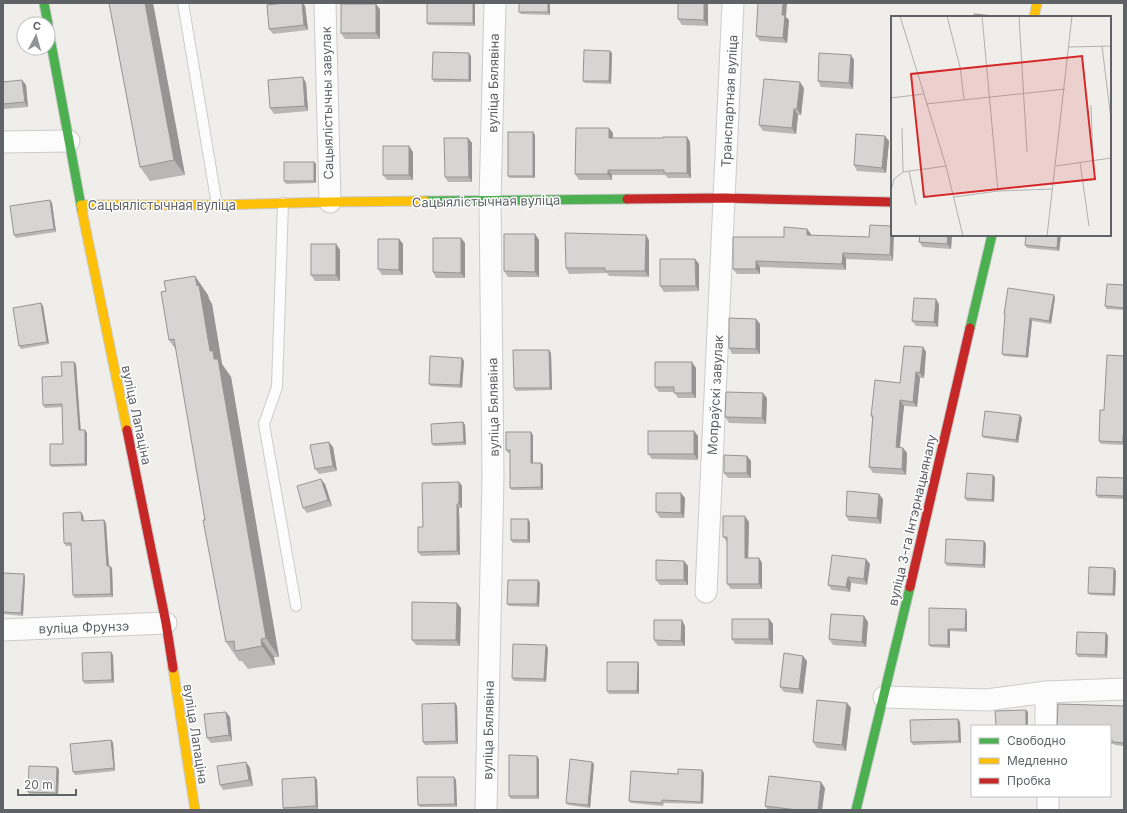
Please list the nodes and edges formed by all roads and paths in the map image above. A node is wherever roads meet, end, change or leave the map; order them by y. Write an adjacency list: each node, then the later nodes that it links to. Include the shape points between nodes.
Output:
1 (44, 3): 7 (main road, вуліца Лапаціна)
2 (183, 3): 18 (lane)
3 (325, 3): 14 (street, Сацыялістычны завулак)
4 (495, 3): 13 (street, вуліца Бялявіна)
5 (734, 3): 12 (street, Транспартная вуліца)
6 (1037, 3): 8 (main road)
7 (46, 16)
8 (1034, 16)
9 (54, 56): 10 (main road, вуліца Лапаціна)
10 (69, 141): 11 (street); 17 (main road, вуліца Лапаціна)
11 (3, 142)
12 (724, 198): 13 (main road, Сацыялістычная вуліца); 15 (main road, Сацыялістычная вуліца); 20 (street, Мопраўскі завулак)
13 (490, 201): 14 (main road, Сацыялістычная вуліца); 30 (street, вуліца Бялявіна, via 493,476)
14 (330, 202): 16 (main road, Сацыялістычная вуліца)
15 (891, 202)
16 (283, 203): 18 (main road, Сацыялістычная вуліца); 21 (lane, via 277,387 264,424)
17 (81, 205): 18 (main road, Сацыялістычная вуліца); 22 (main road, вуліца Лапаціна)
18 (217, 205)
19 (992, 236): 26 (main road, вуліца 3-га Інтэрнацыяналу)
20 (706, 592)
21 (296, 606)
22 (166, 623): 23 (street, вуліца Фрунзэ); 29 (main road, вуліца Лапаціна)
23 (3, 630)
24 (1124, 689): 25 (street)
25 (1046, 692): 26 (street, via 988,700); 27 (street)
26 (884, 697): 31 (main road, вуліца 3-га Інтэрнацыяналу)
27 (1046, 725)
28 (1048, 797): 32 (street)
29 (195, 810)
30 (486, 810)
31 (856, 810)
32 (1048, 810)

